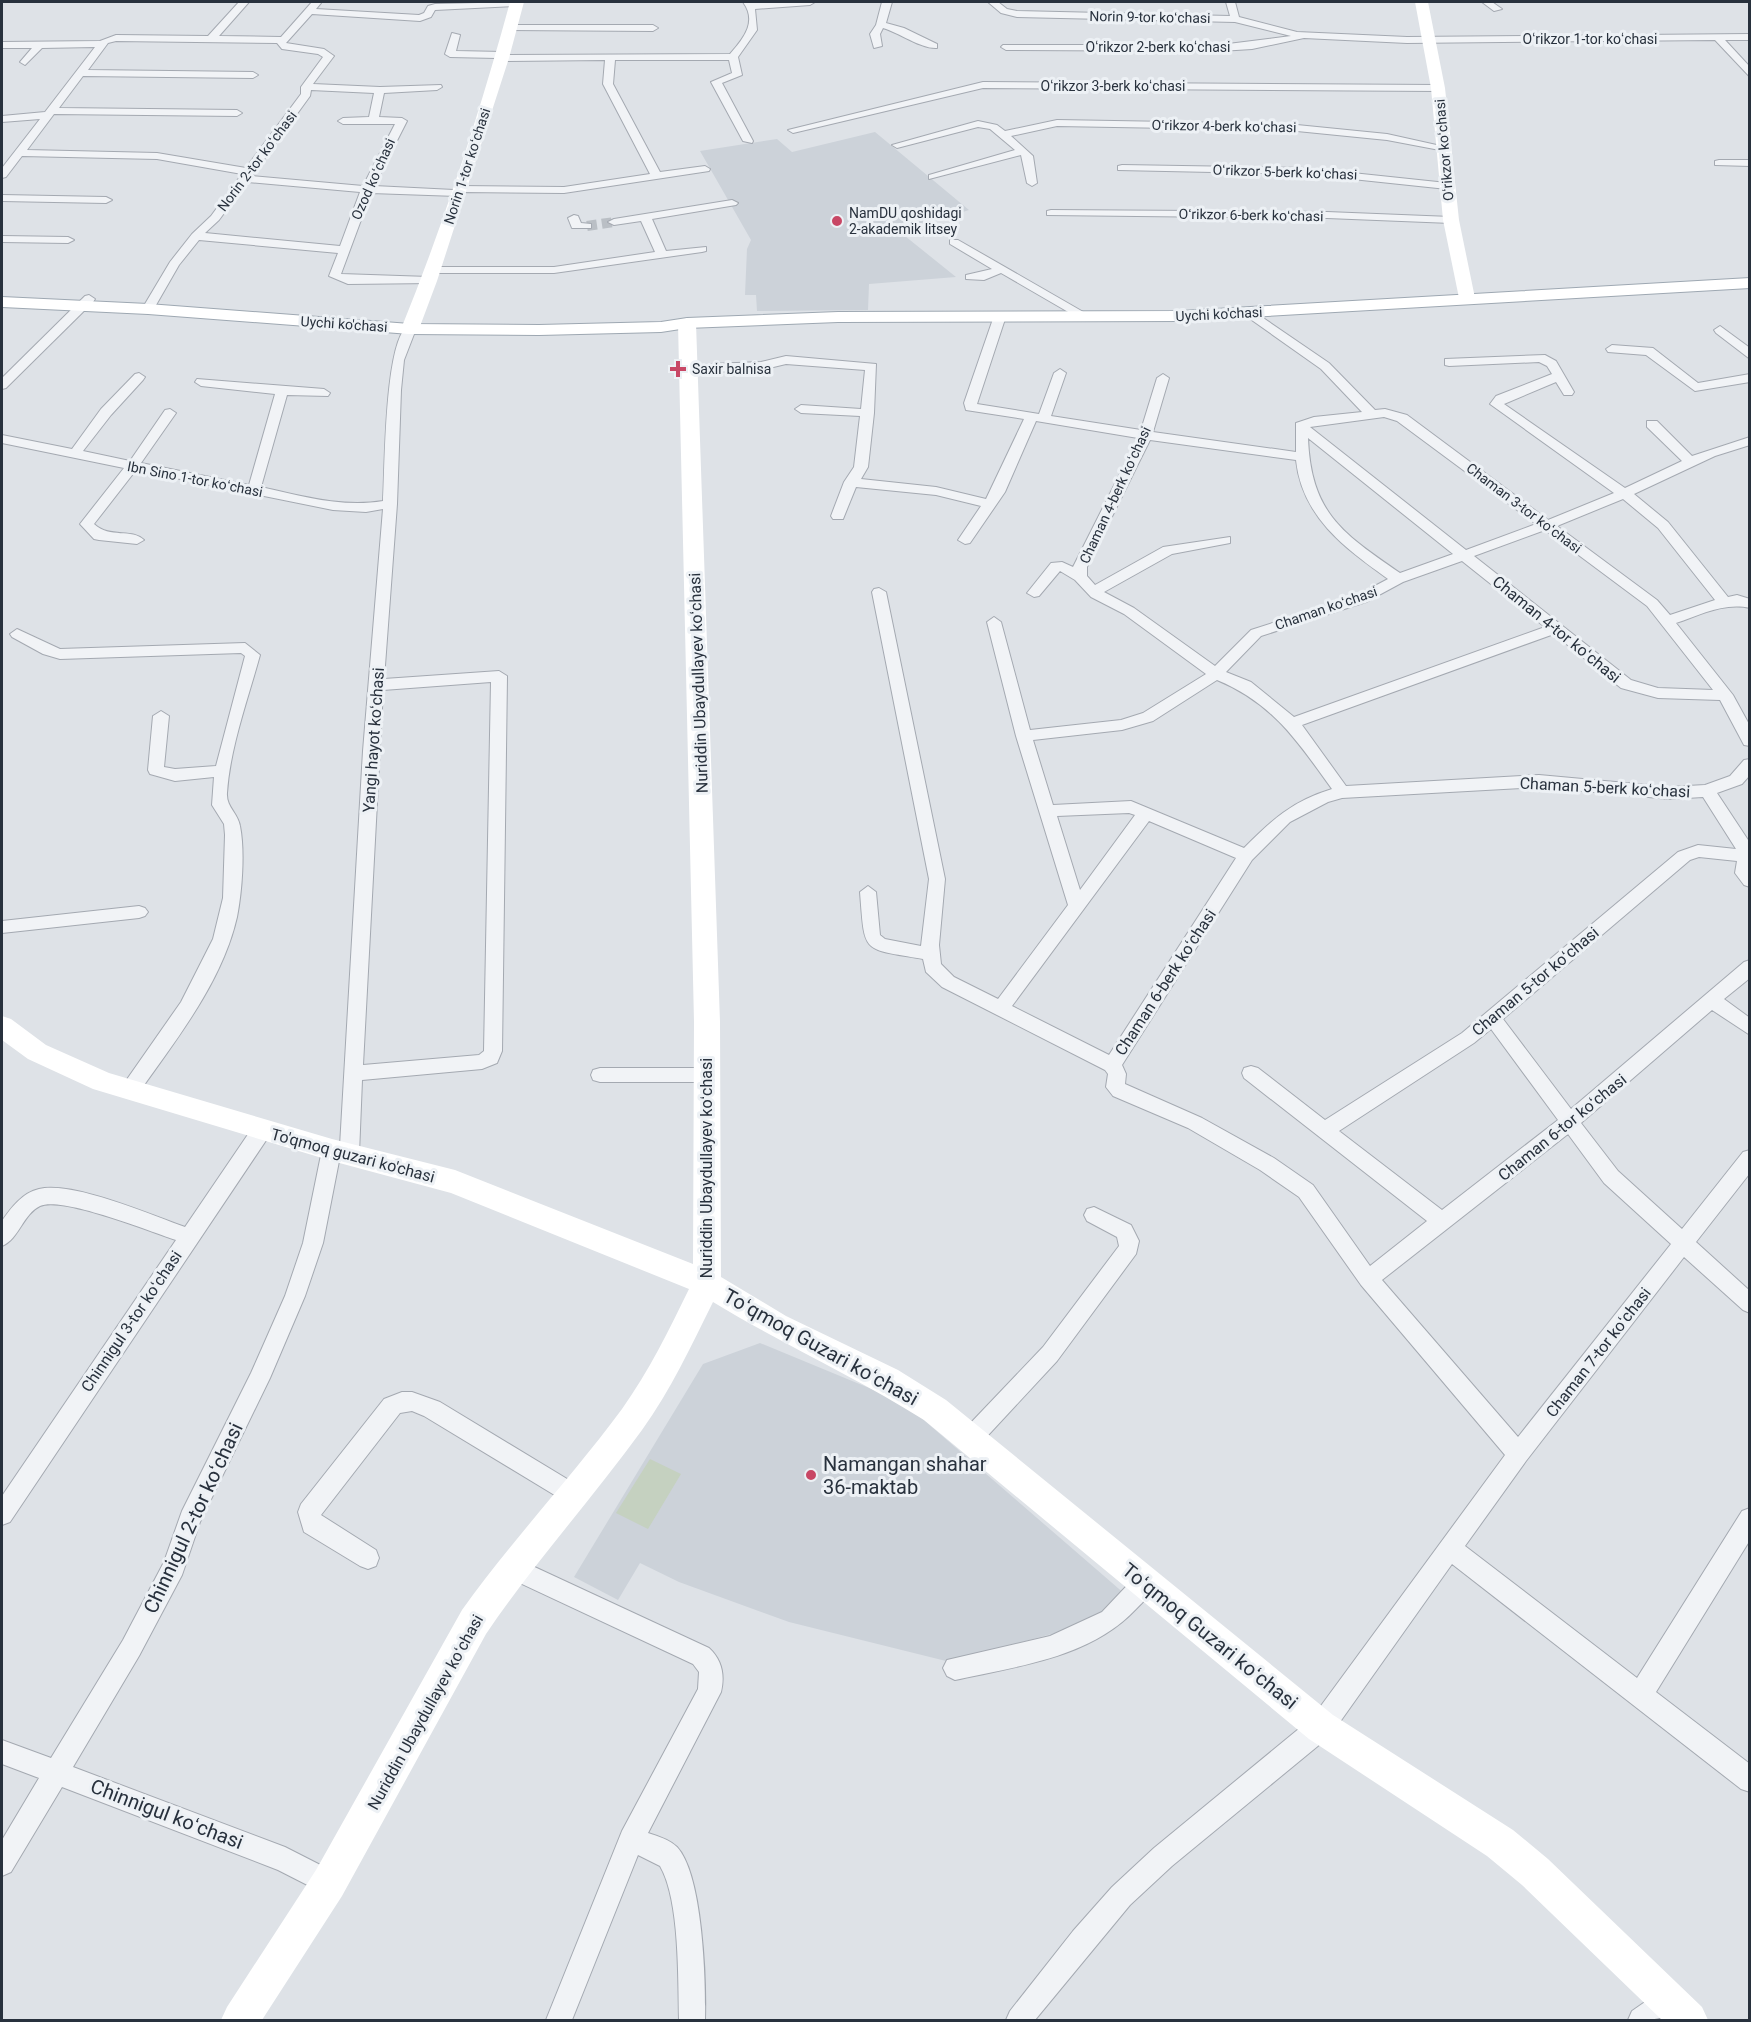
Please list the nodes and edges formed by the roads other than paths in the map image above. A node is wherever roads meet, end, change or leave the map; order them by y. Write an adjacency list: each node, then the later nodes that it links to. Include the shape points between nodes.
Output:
1 (244, 2): 23 (street)
2 (316, 2): 13 (street)
3 (517, 2): 13 (street, via 435,7 420,18); 17 (main road, Norin 1-tor koʻchasi)
4 (810, 2): 11 (street)
5 (887, 2): 16 (street)
6 (993, 2): 14 (street, Norin 9-tor koʻchasi, via 1014,14)
7 (1068, 2): 14 (street)
8 (1231, 2): 15 (street)
9 (1421, 2): 25 (main road, Oʻrikzor koʻchasi)
10 (1487, 2): 12 (street)
11 (749, 4): 33 (street, via 754,28)
12 (1497, 9)
13 (309, 11): 24 (street)
14 (1069, 15): 15 (street, Norin 9-tor koʻchasi, via 1151,13)
15 (1234, 19): 20 (street, Norin 9-tor koʻchasi)
16 (881, 25): 29 (street, via 875,32); 30 (street)
17 (510, 28): 18 (street); 32 (main road, Norin 1-tor koʻchasi)
18 (653, 28)
19 (455, 35): 32 (street, via 449,53 452,55)
20 (1309, 36): 25 (street, Oʻrikzor 1-tor koʻchasi); 31 (street, Oʻrikzor 2-berk koʻchasi, via 1220,48)
21 (1749, 37): 22 (street, Oʻrikzor 1-tor koʻchasi)
22 (1718, 38): 25 (street, Oʻrikzor 1-tor koʻchasi); 37 (street)
23 (211, 39): 24 (street); 27 (street, via 116,38)
24 (284, 40): 39 (street, Norin 2-tor koʻchasi, via 281,44 285,47 329,54)
25 (1430, 40): 41 (main road, Oʻrikzor koʻchasi)
26 (40, 43): 27 (street); 28 (street); 35 (street)
27 (103, 44): 36 (street)
28 (2, 45)
29 (877, 46)
30 (934, 46)
31 (1006, 47)
32 (502, 57): 34 (street); 66 (main road, Norin 1-tor koʻchasi)
33 (733, 57): 34 (street); 50 (street, via 737,75 721,79 716,85)
34 (610, 58): 61 (street, via 608,84)
35 (26, 62)
36 (80, 73): 38 (street); 43 (street)
37 (1749, 74)
38 (253, 75)
39 (306, 87): 42 (street); 60 (street, Norin 2-tor koʻchasi, via 306,94)
40 (437, 87): 42 (street)
41 (1438, 88): 48 (street, Oʻrikzor 3-berk koʻchasi, via 983,85); 52 (main road, Oʻrikzor koʻchasi)
42 (380, 90): 46 (street, Ozod koʻchasi)
43 (49, 113): 44 (street); 45 (street); 54 (street)
44 (237, 113)
45 (2, 119)
46 (373, 120): 47 (street); 65 (street, Ozod koʻchasi, via 402,122)
47 (343, 121)
48 (793, 130)
49 (1003, 135): 51 (street, via 982,123); 52 (street, Oʻrikzor 4-berk koʻchasi, via 1057,123 1287,127 1387,137); 53 (street)
50 (748, 141)
51 (897, 145)
52 (1445, 148): 64 (main road, Oʻrikzor koʻchasi)
53 (1024, 151): 62 (street); 63 (street, via 1029,158)
54 (18, 153): 59 (street); 60 (street, via 157,156)
55 (1749, 163): 56 (street)
56 (1719, 164)
57 (1122, 168): 64 (street, Oʻrikzor 5-berk koʻchasi, via 1305,171)
58 (705, 170): 61 (street)
59 (2, 175)
60 (246, 175): 65 (street); 76 (street, Norin 2-tor koʻchasi)
61 (657, 176): 66 (street, via 553,190)
62 (933, 177)
63 (1032, 183)
64 (1447, 186): 73 (main road, Oʻrikzor koʻchasi)
65 (367, 189): 66 (street); 81 (street, Ozod koʻchasi)
66 (458, 191): 84 (main road, Norin 1-tor koʻchasi)
67 (2, 198): 68 (street)
68 (106, 200)
69 (732, 203): 71 (street)
70 (1051, 213): 73 (street, Oʻrikzor 6-berk koʻchasi)
71 (645, 217): 74 (street); 82 (street)
72 (574, 218): 75 (street, via 576,226)
73 (1451, 220): 88 (main road, Oʻrikzor koʻchasi)
74 (614, 222)
75 (587, 226)
76 (196, 237): 81 (street); 91 (street, Norin 2-tor koʻchasi, via 174,264)
77 (2, 239): 78 (street)
78 (68, 240)
79 (954, 242): 83 (street)
80 (702, 249): 82 (street)
81 (344, 250): 84 (street, Ozod koʻchasi, via 334,273 339,279)
82 (662, 255): 84 (street, via 554,270)
83 (1002, 269): 85 (street); 94 (street)
84 (431, 275): 96 (main road, Norin 1-tor koʻchasi)
85 (970, 278)
86 (1749, 283): 88 (main road, Uychi ko'chasi)
87 (2, 295): 90 (main road, Uychi ko'chasi)
88 (1467, 298): 92 (main road, Uychi ko'chasi)
89 (2, 302): 90 (main road, Uychi ko'chasi)
90 (86, 302): 91 (main road, Uychi ko'chasi); 108 (street)
91 (150, 306): 96 (main road, Uychi ko'chasi)
92 (1250, 313): 94 (main road, Uychi ko'chasi); 115 (street, via 1325,366)
93 (1000, 316): 94 (main road, Uychi ko'chasi); 95 (main road, Uychi ko'chasi); 116 (street, via 970,405)
94 (1086, 317)
95 (687, 323): 96 (main road, Uychi ko'chasi, via 539,330); 101 (main road, Nuriddin Ubaydullayev koʻchasi)
96 (412, 325): 129 (street, Yangi hayot koʻchasi, via 398,360)
97 (1720, 330): 99 (street)
98 (1612, 349): 106 (street, via 1649,351 1695,387)
99 (1749, 355)
100 (1449, 362): 104 (street, via 1541,358 1552,364)
101 (688, 369): 114 (street, via 760,366 786,360 868,365 873,368); 179 (main road, Nuriddin Ubaydullayev koʻchasi)
102 (1060, 373): 116 (street)
103 (139, 376): 122 (street)
104 (1559, 376): 110 (street); 128 (street, via 1496,404)
105 (1162, 378): 119 (street, Chaman 4-berk koʻchasi)
106 (1749, 378)
107 (201, 382): 109 (street)
108 (2, 385)
109 (282, 391): 111 (street); 127 (street)
110 (1568, 392)
111 (324, 393)
112 (801, 409): 114 (street)
113 (170, 413): 125 (street)
114 (868, 413): 126 (street, via 861,466)
115 (1371, 414): 118 (street); 132 (street, Chaman 3-tor koʻchasi, via 1391,413 1402,418)
116 (1038, 418): 119 (street); 130 (street)
117 (1652, 424): 124 (street)
118 (1301, 426): 123 (street, Chaman koʻchasi); 136 (street, Chaman 4-tor koʻchasi)
119 (1146, 435): 123 (street); 137 (street, Chaman 4-berk koʻchasi, via 1080,567)
120 (2, 439): 122 (street, Ibn Sino 1-tor koʻchasi)
121 (1749, 441): 124 (street)
122 (74, 454): 125 (street, Ibn Sino 1-tor koʻchasi)
123 (1303, 457): 138 (street, Chaman koʻchasi, via 1315,504 1362,553)
124 (1689, 461): 128 (street)
125 (132, 467): 127 (street, Ibn Sino 1-tor koʻchasi); 133 (street, via 87,524 99,536)
126 (851, 482): 130 (street, via 925,490); 131 (street)
127 (254, 490): 129 (street, Ibn Sino 1-tor koʻchasi, via 343,507)
128 (1625, 494): 132 (street); 142 (street, via 1663,525)
129 (390, 504): 149 (street, Yangi hayot koʻchasi)
130 (989, 504): 134 (street)
131 (838, 516)
132 (1547, 525): 136 (street); 144 (street, Chaman 3-tor koʻchasi, via 1652,603)
133 (137, 540)
134 (965, 540)
135 (1225, 540): 140 (street, Chaman 4-berk koʻchasi, via 1168,550)
136 (1466, 555): 138 (street); 146 (street, Chaman 4-tor koʻchasi)
137 (1080, 577): 140 (street, Chaman 4-berk koʻchasi); 141 (street, Chaman 4-berk koʻchasi, via 1056,566)
138 (1398, 579): 148 (street, Chaman koʻchasi, via 1361,599 1256,633)
139 (879, 591): 168 (street, via 937,879)
140 (1095, 591): 148 (street, via 1130,611)
141 (1034, 593)
142 (1724, 602): 143 (street, via 1737,600); 144 (street)
143 (1749, 604)
144 (1668, 621): 150 (street, Chaman 3-tor koʻchasi)
145 (994, 622): 153 (street)
146 (1556, 628): 150 (street, Chaman 4-tor koʻchasi, via 1640,691); 152 (street)
147 (17, 634): 156 (street, via 60,654 250,650 253,655)
148 (1216, 674): 152 (street, via 1246,686); 153 (street, Chaman koʻchasi, via 1136,722)
149 (377, 685): 176 (street, Yangi hayot koʻchasi); 176 (street, via 498,676 493,1051 482,1062)
150 (1725, 695): 154 (street)
151 (161, 716): 156 (street, via 156,770 175,775)
152 (1292, 723): 158 (street)
153 (1024, 736): 159 (street)
154 (1749, 741)
155 (1749, 764): 157 (street, Chaman 5-berk koʻchasi, via 1736,780)
156 (222, 771): 180 (street, via 220,805 232,823 233,835 228,919 219,947 195,991)
157 (1707, 791): 158 (street, Chaman 5-berk koʻchasi, via 1670,793 1539,781); 162 (street)
158 (1342, 792): 161 (street, Chaman 6-berk koʻchasi, via 1284,818)
159 (1047, 811): 160 (street, via 1121,806); 165 (street)
160 (1146, 813): 161 (street); 165 (street)
161 (1246, 856): 175 (street, Chaman 6-berk koʻchasi)
162 (1746, 856): 163 (street, via 1743,873); 172 (street, Chaman 5-tor koʻchasi, via 1698,851 1684,856)
163 (1749, 881)
164 (868, 892): 168 (street, via 875,942)
165 (1076, 905): 171 (street)
166 (139, 912): 167 (street)
167 (2, 927)
168 (930, 954): 171 (street, via 937,974)
169 (1749, 967): 170 (street, Chaman 6-tor koʻchasi)
170 (1712, 1000): 174 (street); 181 (street, Chaman 6-tor koʻchasi)
171 (1000, 1009): 175 (street)
172 (1491, 1016): 181 (street); 183 (street, Chaman 5-tor koʻchasi, via 1468,1038)
173 (2, 1026): 180 (main road, To'qmoq guzari ko'chasi, via 46,1057)
174 (1749, 1028)
175 (1112, 1065): 191 (street, Chaman 6-berk koʻchasi, via 1117,1074 1115,1087 1120,1091 1196,1123 1306,1191)
176 (354, 1073): 184 (street, Yangi hayot koʻchasi)
177 (1251, 1073): 183 (street)
178 (600, 1075): 179 (street)
179 (707, 1075): 192 (main road, Nuriddin Ubaydullayev koʻchasi)
180 (130, 1090): 182 (main road, To'qmoq guzari ko'chasi)
181 (1569, 1122): 187 (street, Chaman 6-tor koʻchasi); 190 (street, via 1611,1177)
182 (262, 1130): 184 (main road, To'qmoq guzari ko'chasi); 188 (street, Chinnigul 3-tor koʻchasi)
183 (1325, 1130): 187 (street)
184 (341, 1152): 192 (main road, To'qmoq guzari ko'chasi, via 455,1182); 207 (street, Chinnigul 2-tor koʻchasi, via 295,1296 190,1519 174,1567)
185 (1749, 1158): 190 (street, Chaman 7-tor koʻchasi)
186 (1094, 1215): 194 (street, via 1125,1230 1130,1237 1129,1248 1050,1354)
187 (1443, 1222): 191 (street, Chaman 6-tor koʻchasi)
188 (188, 1236): 189 (street, via 71,1199 47,1196 31,1202); 197 (street, Chinnigul 3-tor koʻchasi)
189 (2, 1237)
190 (1682, 1245): 193 (street); 195 (street, Chaman 7-tor koʻchasi)
191 (1368, 1279): 195 (street)
192 (707, 1283): 194 (main road, Toʻqmoq Guzari koʻchasi, via 776,1325 886,1380); 196 (main road, Nuriddin Ubaydullayev koʻchasi, via 667,1365)
193 (1749, 1304)
194 (971, 1438): 202 (main road, Toʻqmoq Guzari koʻchasi)
195 (1518, 1454): 199 (street, Chaman 7-tor koʻchasi)
196 (574, 1495): 200 (street, via 432,1410 417,1402 401,1401 385,1414 309,1512 312,1524); 201 (main road, Nuriddin Ubaydullayev koʻchasi)
197 (2, 1514)
198 (1749, 1519): 204 (street)
199 (1450, 1548): 204 (street); 205 (street, Chaman 7-tor koʻchasi)
200 (368, 1558)
201 (513, 1568): 209 (street, via 701,1656 710,1666 709,1692); 211 (main road, Nuriddin Ubaydullayev koʻchasi, via 445,1671)
202 (1144, 1584): 203 (street, via 1110,1620 1052,1647); 205 (main road, Toʻqmoq Guzari koʻchasi)
203 (954, 1668)
204 (1640, 1695): 208 (street)
205 (1321, 1727): 212 (main road, Toʻqmoq Guzari koʻchasi, via 1500,1843); 216 (street, Chaman 7-tor koʻchasi, via 1121,1896)
206 (2, 1752): 207 (street, Chinnigul koʻchasi)
207 (56, 1772): 210 (street, Chinnigul 2-tor koʻchasi); 211 (street, Chinnigul koʻchasi, via 285,1860)
208 (1749, 1779)
209 (631, 1840): 214 (street); 215 (street, via 668,1856 678,1871 689,1946)
210 (2, 1863)
211 (329, 1883): 213 (main road, Nuriddin Ubaydullayev koʻchasi)
212 (1679, 2010): 217 (street)
213 (240, 2020)
214 (559, 2020)
215 (692, 2020)
216 (1019, 2020)
217 (1641, 2020)

